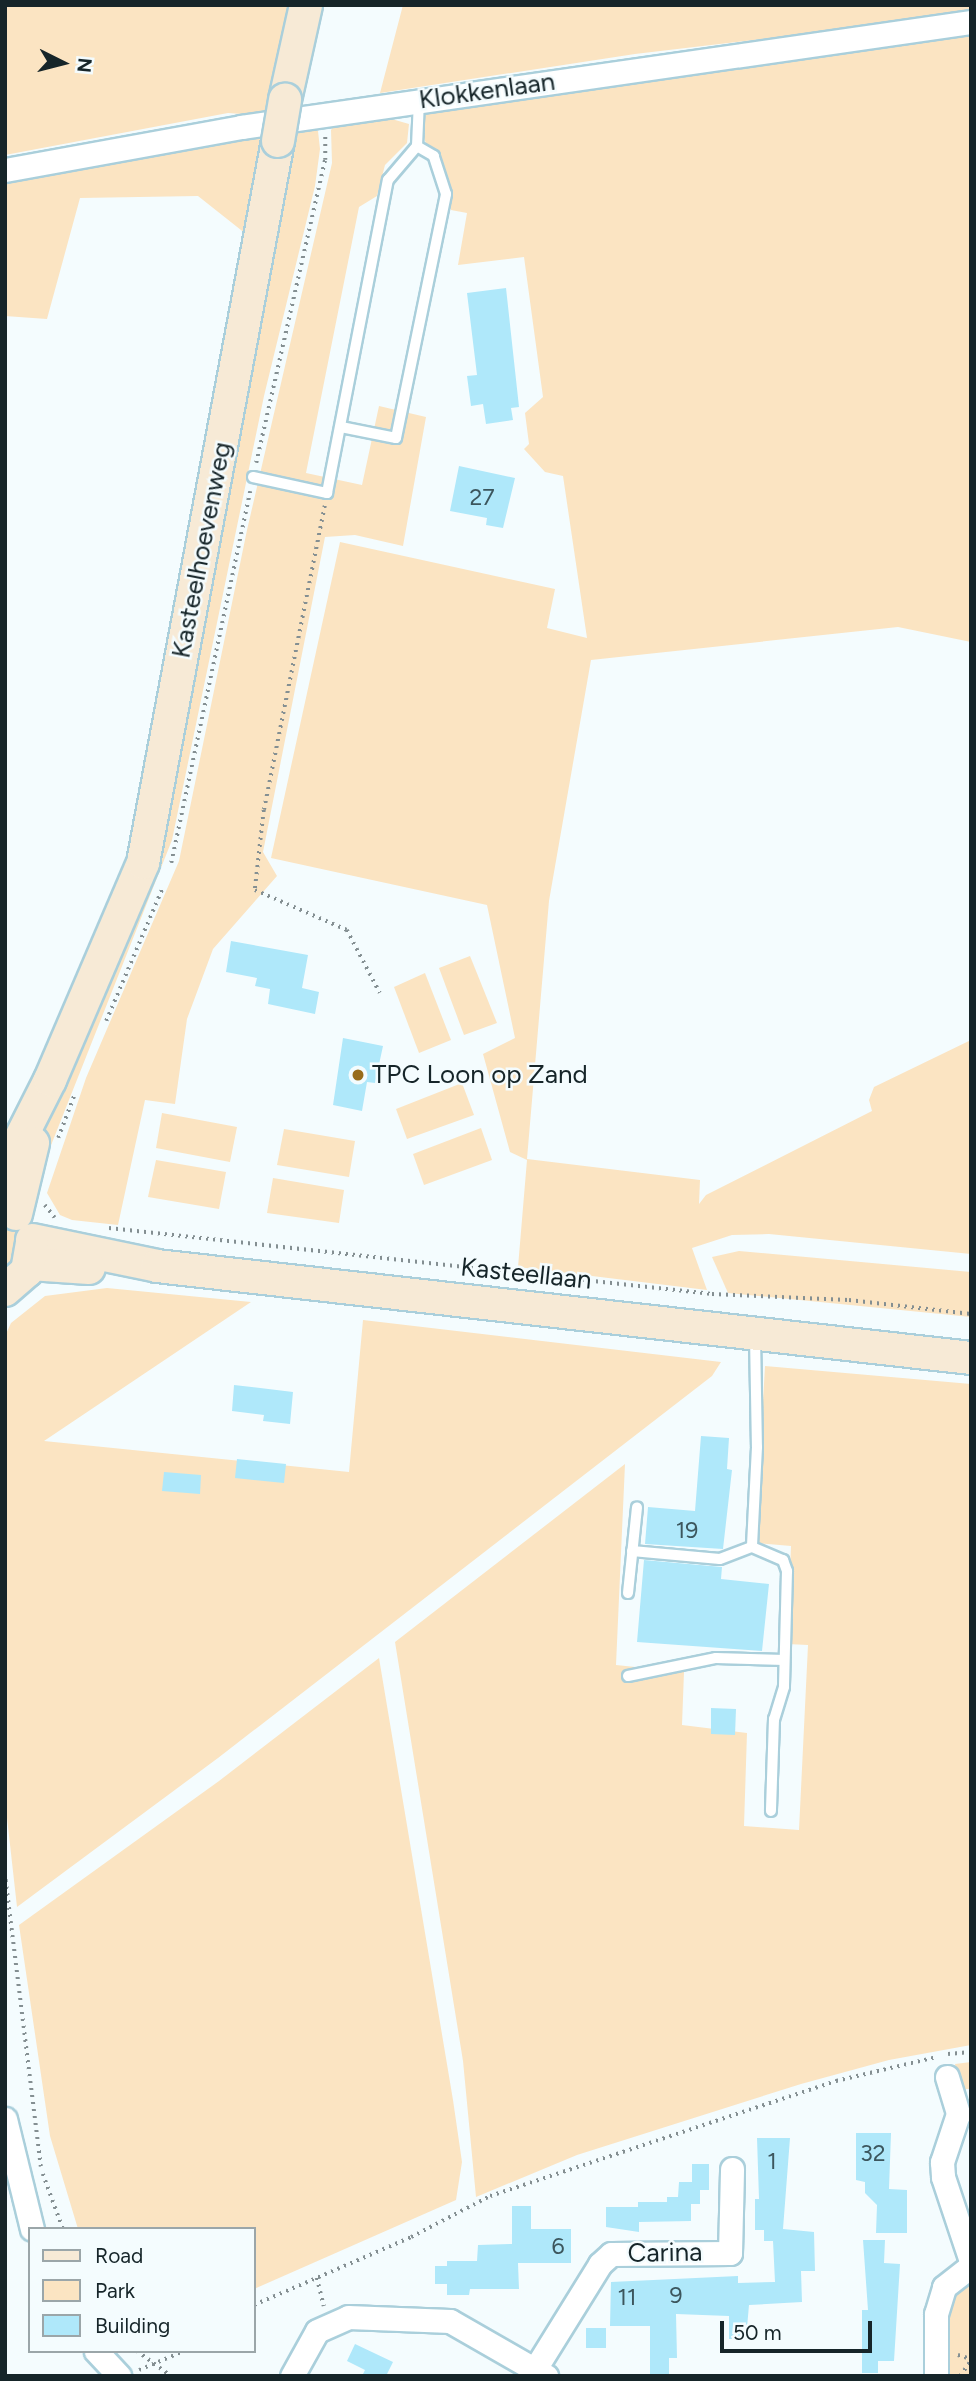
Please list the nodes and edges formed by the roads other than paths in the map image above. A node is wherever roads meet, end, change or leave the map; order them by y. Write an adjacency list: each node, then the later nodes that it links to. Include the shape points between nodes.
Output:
1 (306, 5): 8 (street, Kasteelhoevenweg, bridge, via 143,863)
2 (971, 22): 3 (street, Klokkenlaan)
3 (419, 101): 4 (lane); 5 (street, Klokkenlaan, via 80,153)
4 (417, 146): 6 (lane, via 388,180); 6 (lane, via 434,156 446,194 396,438)
5 (5, 170)
6 (341, 427): 7 (lane, via 327,494)
7 (253, 477)
8 (50, 1080): 9 (street, Kasteelhoevenweg); 10 (street, Kasteelhoevenweg)
9 (5, 1170)
10 (21, 1206): 11 (street)
11 (31, 1252): 12 (street, via 22,1278); 13 (street, Kasteellaan)
12 (5, 1290)
13 (755, 1334): 14 (street, Kasteellaan); 16 (lane, via 757,1447)
14 (971, 1358)
15 (637, 1507): 17 (lane)
16 (752, 1547): 17 (lane, via 720,1559); 19 (lane, via 783,1560 787,1571)
17 (632, 1551): 18 (lane)
18 (628, 1593)
19 (784, 1660): 20 (lane, via 716,1658); 21 (lane, via 784,1687 774,1719)
20 (628, 1676)
21 (771, 1811)
22 (947, 2077): 26 (street, via 958,2114 942,2162 943,2177)
23 (5, 2119): 25 (street)
24 (732, 2169): 28 (street, Carina, via 730,2253 611,2254 600,2264)
25 (32, 2227)
26 (971, 2264): 31 (street, via 944,2287 936,2314)
27 (98, 2353): 29 (street)
28 (532, 2371): 30 (street, via 450,2322 348,2317 328,2323 309,2341)
29 (119, 2376)
30 (292, 2376)
31 (936, 2376)

